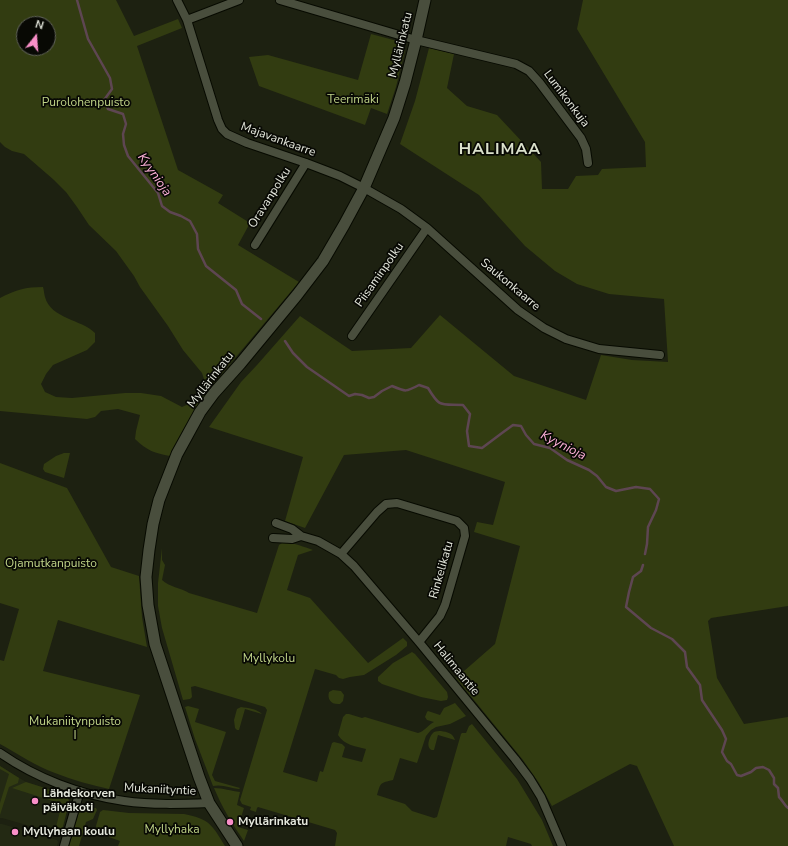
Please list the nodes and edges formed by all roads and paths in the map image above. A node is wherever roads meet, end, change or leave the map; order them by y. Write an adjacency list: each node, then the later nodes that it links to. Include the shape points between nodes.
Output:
1 (177, 0): 5 (street, Majavankaarre)
2 (239, 0): 5 (street)
3 (280, 0): 6 (street, Lumikonkuja)
4 (425, 0): 6 (street, Myllärinkatu)
5 (187, 20): 7 (street, Majavankaarre, via 222,129 247,143)
6 (416, 40): 8 (street, Lumikonkuja, via 516,64 529,71 581,138); 9 (street, Myllärinkatu, via 406,83 394,118)
7 (306, 163): 9 (street, Majavankaarre); 11 (street, Oravanpolku)
8 (588, 163)
9 (364, 188): 10 (street, Saukonkaarre, via 401,208); 21 (street, Myllärinkatu, via 322,261 200,412 177,454 159,500 146,577 148,605 155,644)
10 (427, 228): 12 (street, Piisaminpolku); 13 (street, Saukonkaarre, via 518,310 544,328 566,339 599,349)
11 (255, 245)
12 (352, 336)
13 (660, 355)
14 (276, 523): 15 (street, Halimaantie)
15 (301, 536): 16 (street, Halimaantie, via 292,539); 17 (street, Halimaantie, via 318,541)
16 (273, 538)
17 (341, 554): 18 (street, Halimaantie); 18 (street, Rinkelikatu, via 386,504 396,503 457,521 464,528 465,536 445,605 440,616)
18 (419, 642): 24 (street, Halimaantie, via 530,779 544,802)
19 (0, 752): 20 (street, Mukaniityntie, via 33,772)
20 (80, 791): 21 (street, Mukaniityntie, via 142,803); 22 (street)
21 (209, 803): 23 (street, Myllärinkatu)
22 (64, 846)
23 (237, 846)
24 (562, 846)

